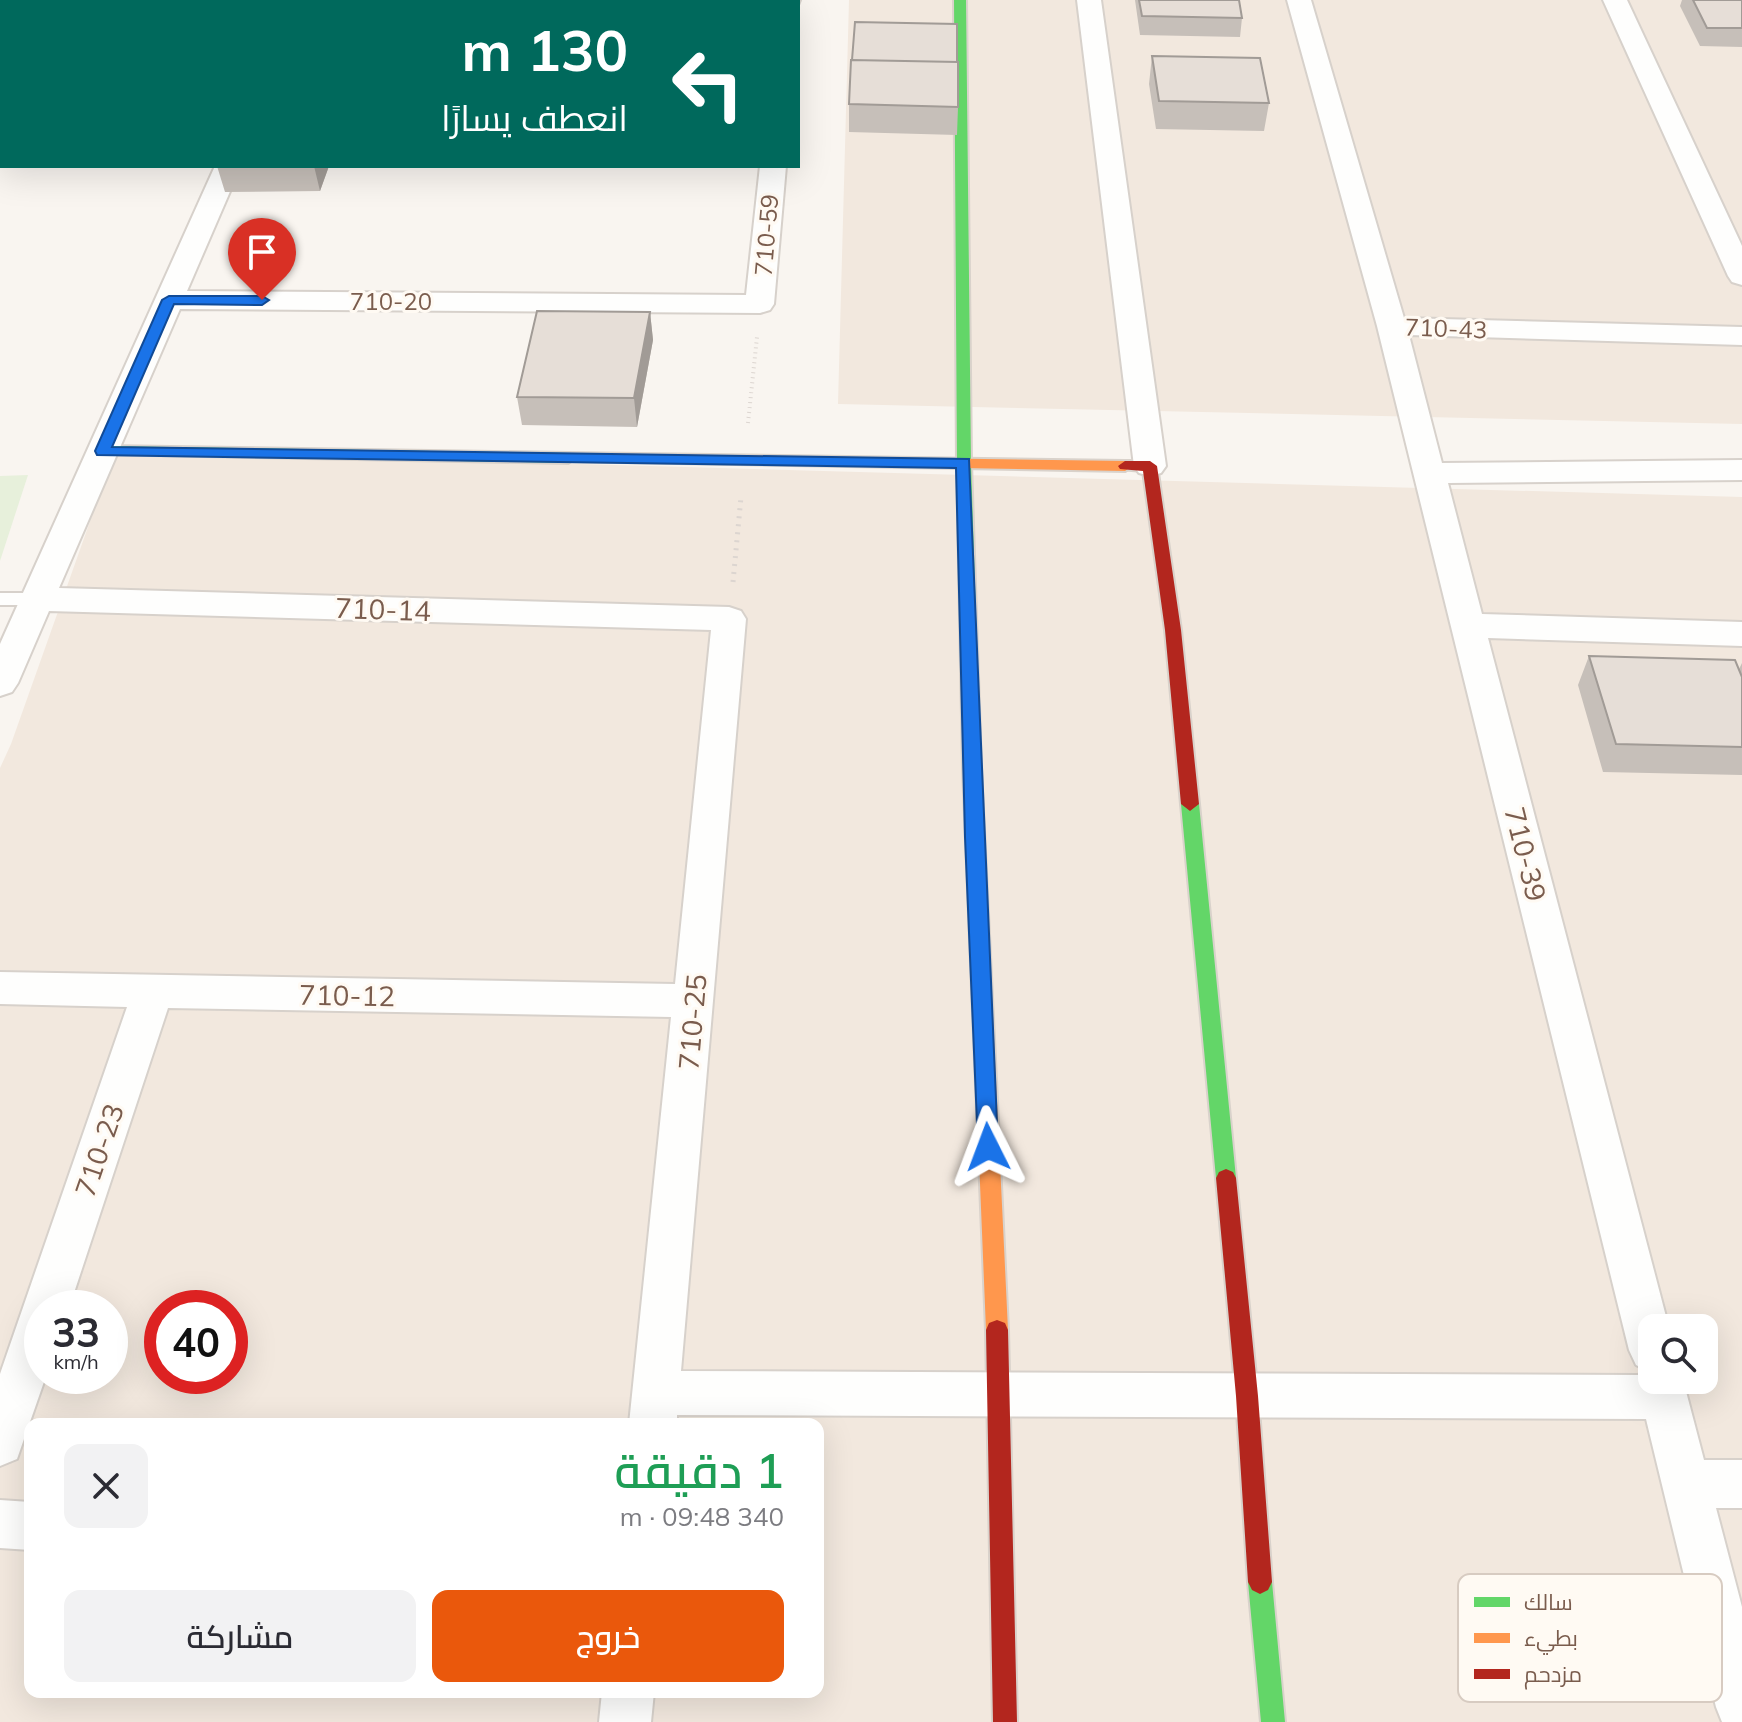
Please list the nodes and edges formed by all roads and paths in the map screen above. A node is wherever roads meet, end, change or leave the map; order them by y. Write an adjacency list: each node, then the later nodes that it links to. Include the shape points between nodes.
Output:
1 (960, 0): 13 (street)
2 (1089, 0): 14 (street)
3 (1299, 0): 10 (street, 710-43)
4 (1615, 0): 7 (street)
5 (227, 168): 8 (street)
6 (773, 168): 9 (street, 710-59)
7 (1742, 276)
8 (169, 300): 9 (street, 710-20); 12 (street)
9 (760, 304)
10 (1392, 326): 11 (street, 710-43); 16 (street, 710-39)
11 (1742, 336)
12 (103, 451): 13 (street); 18 (street)
13 (964, 463): 14 (street); 31 (street, via 975,853)
14 (1150, 466): 32 (street, via 1173,630)
15 (1742, 470): 16 (street)
16 (1429, 473): 20 (street, 710-39)
17 (0, 599): 18 (lane)
18 (37, 599): 19 (street, 710-14); 22 (street)
19 (729, 619): 25 (street, 710-25)
20 (1468, 625): 21 (street); 27 (street, 710-39)
21 (1742, 634)
22 (0, 683)
23 (0, 988): 24 (street, 710-12)
24 (153, 991): 25 (street, 710-12); 26 (street, 710-23)
25 (693, 1001): 33 (street, 710-25)
26 (52, 1290)
27 (1643, 1314)
28 (24, 1372): 34 (street)
29 (1638, 1389): 32 (street)
30 (1663, 1394): 35 (street)
31 (1000, 1395): 32 (street); 33 (street); 44 (street)
32 (1247, 1396): 45 (street)
33 (655, 1408)
34 (0, 1443)
35 (1686, 1484): 36 (street); 39 (street)
36 (1742, 1484)
37 (0, 1524): 38 (street)
38 (24, 1526)
39 (1709, 1574)
40 (1722, 1627): 42 (street)
41 (627, 1698): 43 (street)
42 (1742, 1707)
43 (625, 1722)
44 (1005, 1722)
45 (1273, 1722)

